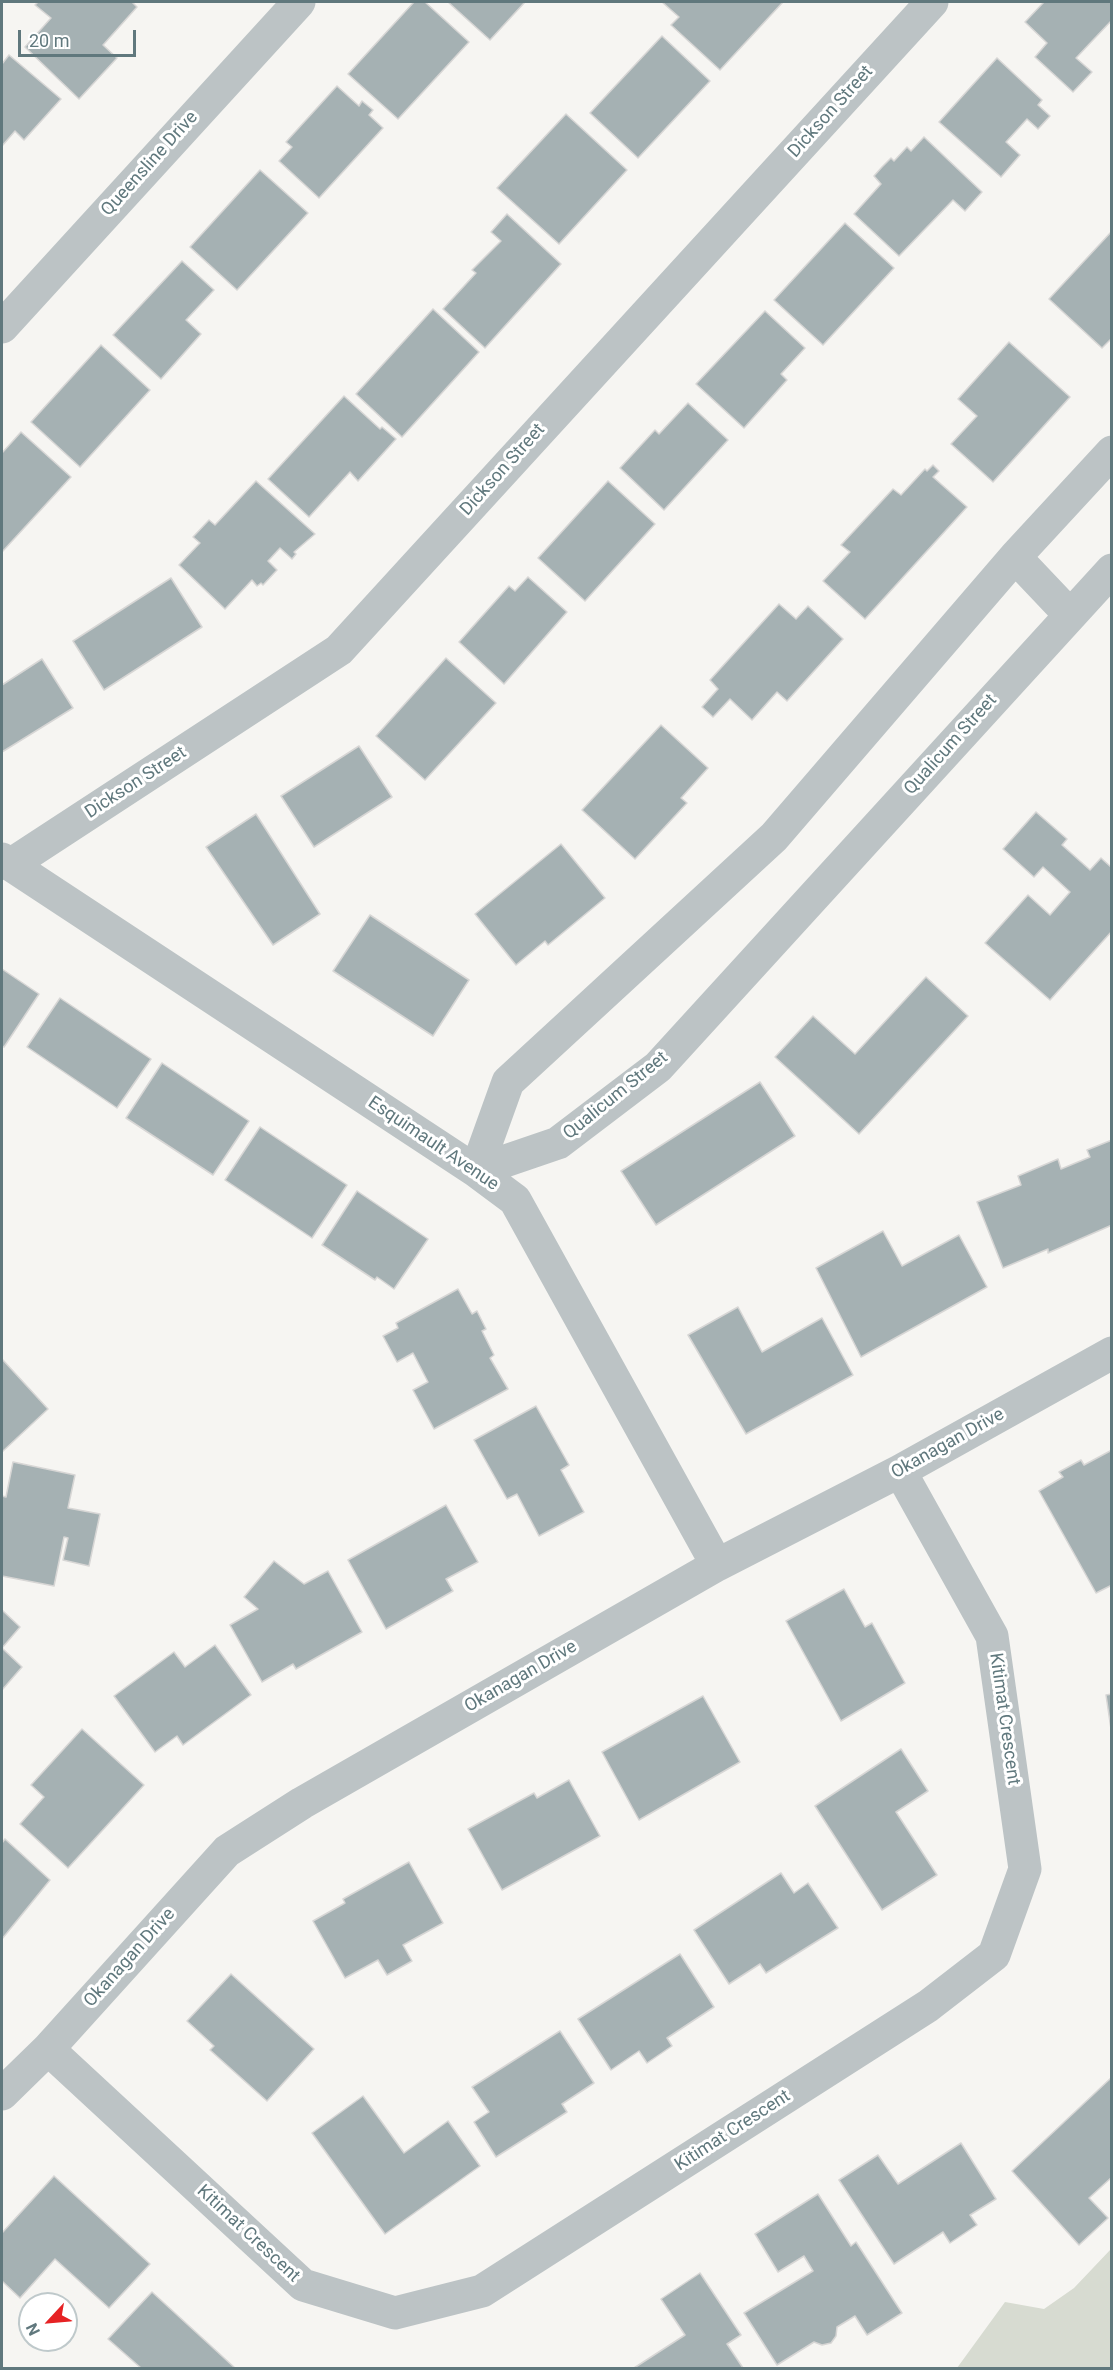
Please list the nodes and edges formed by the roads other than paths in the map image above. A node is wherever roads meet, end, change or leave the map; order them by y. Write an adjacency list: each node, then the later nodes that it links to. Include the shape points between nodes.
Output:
1 (299, 2): 3 (street, Queensline Drive)
2 (932, 2): 8 (street, Dickson Street, via 339,650)
3 (2, 327)
4 (1112, 452): 5 (street)
5 (1015, 557): 7 (street); 9 (street, via 774,837 508,1082)
6 (1112, 570): 7 (street, Qualicum Street)
7 (1070, 615): 9 (street, Qualicum Street, via 658,1067 558,1143)
8 (6, 862): 9 (street, Esquimault Avenue)
9 (476, 1171): 12 (street, Esquimault Avenue, via 515,1200)
10 (1112, 1353): 11 (street, Okanagan Drive)
11 (900, 1471): 12 (street, Okanagan Drive); 13 (street, Kitimat Crescent, via 992,1636 1025,1869 994,1955 927,2006 482,2291 395,2313 303,2285)
12 (717, 1565): 13 (street, Okanagan Drive, via 302,1803 227,1851)
13 (48, 2049): 14 (street, Okanagan Drive)
14 (2, 2094)

